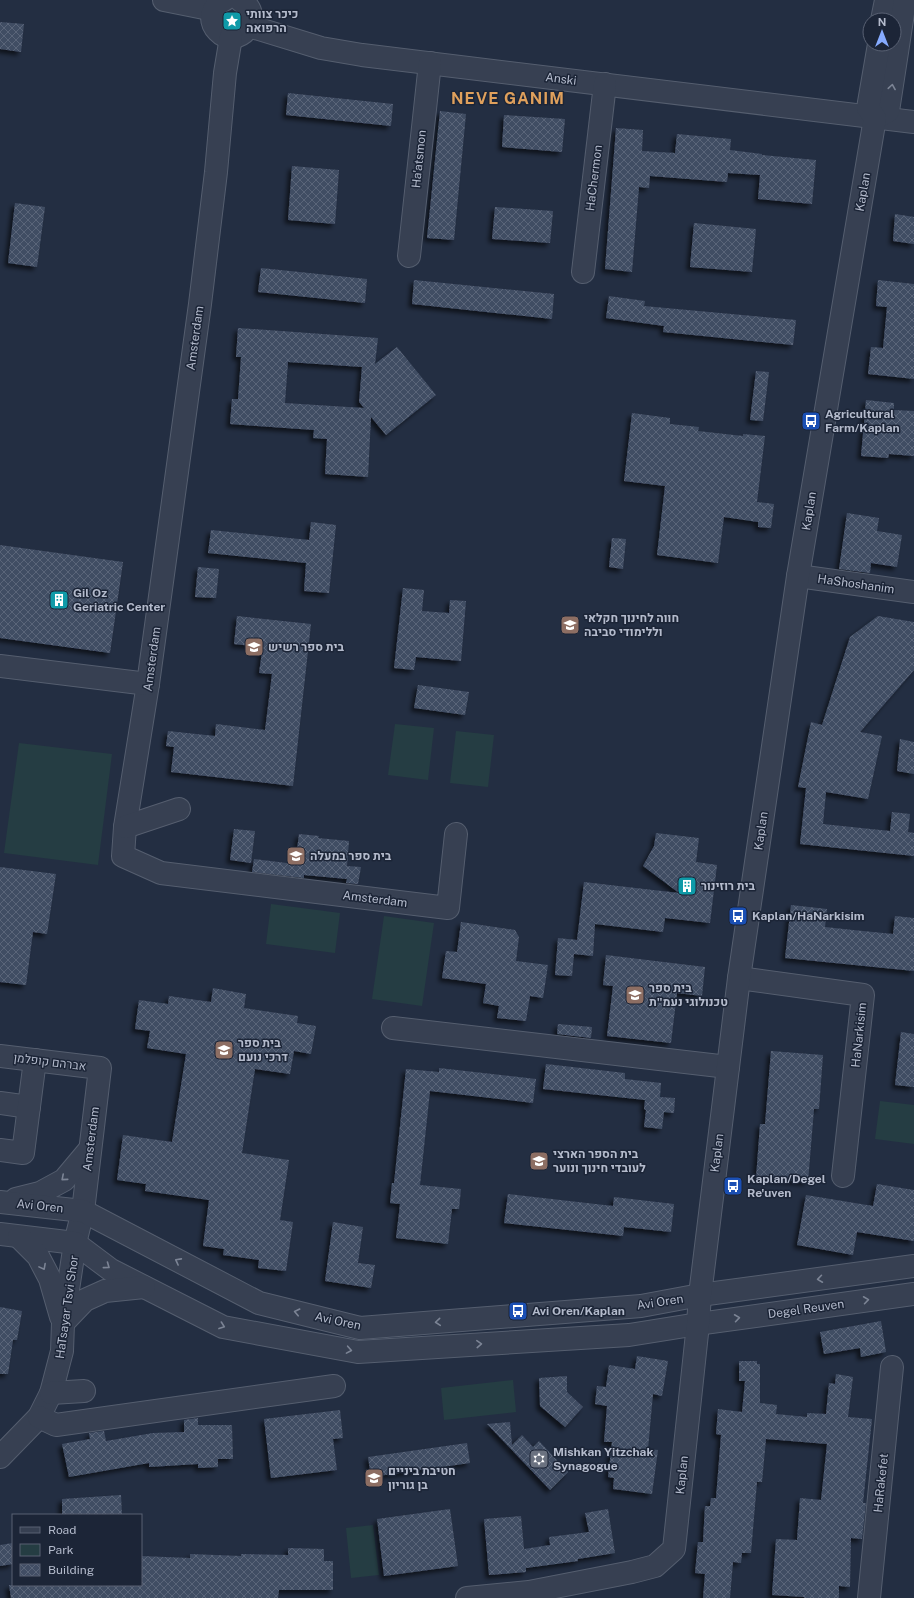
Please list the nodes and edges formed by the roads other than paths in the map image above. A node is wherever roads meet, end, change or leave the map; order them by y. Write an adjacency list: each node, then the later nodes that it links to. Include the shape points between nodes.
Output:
1 (164, 0): 5 (street)
2 (240, 0): 7 (street, via 249,8)
3 (886, 0): 6 (street)
4 (905, 0): 12 (street, one-way to 4, via 888,111)
5 (219, 5): 8 (street, via 213,22 215,28 219,33)
6 (884, 12)
7 (249, 26): 8 (street, via 242,34); 10 (street, Anski, via 321,48)
8 (231, 37): 19 (street, Amsterdam, via 207,245)
9 (877, 52): 12 (street, Kaplan, via 868,108)
10 (430, 63): 11 (street, Anski); 14 (street, Ha'atsmon)
11 (605, 84): 12 (street, Anski); 15 (street, HaChermon)
12 (875, 118): 13 (street, Anski); 16 (street, Kaplan)
13 (914, 122)
14 (409, 256)
15 (583, 272)
16 (798, 576): 17 (street, HaShoshanim); 23 (street, Kaplan)
17 (914, 592)
18 (0, 666): 19 (street)
19 (148, 684): 21 (street, Amsterdam)
20 (179, 809): 21 (street)
21 (125, 827): 22 (street, Amsterdam, via 123,856 161,873 448,908)
22 (456, 834)
23 (739, 978): 27 (street, Kaplan); 33 (street, HaNarkisim, via 863,995)
24 (393, 1028): 27 (street)
25 (0, 1056): 26 (street, אברהם קופלמן)
26 (35, 1060): 28 (street, אברהם קופלמן); 30 (street)
27 (728, 1067): 41 (street, Kaplan)
28 (100, 1068): 31 (street, Amsterdam)
29 (0, 1104): 30 (street)
30 (29, 1107): 32 (street, via 23,1153)
31 (90, 1149): 34 (street, one-way to 34, via 64,1180 40,1193); 35 (street, Amsterdam)
32 (0, 1150)
33 (843, 1176)
34 (1, 1202): 35 (street, Avi Oren)
35 (83, 1211): 37 (street, HaTsayar Tsvi Shor); 41 (street, Avi Oren, one-way to 35, via 641,1306 360,1328 259,1303)
36 (10, 1235): 37 (street); 42 (street, one-way to 42, via 38,1256 50,1279)
37 (75, 1243): 39 (street, one-way to 39, via 111,1270); 42 (street, HaTsayar Tsvi Shor)
38 (914, 1266): 41 (street, one-way to 41)
39 (144, 1287): 42 (street, via 105,1291 85,1300); 43 (street, one-way to 43, via 223,1327 358,1352 629,1335)
40 (914, 1294): 43 (street, Degel Reuven, one-way to 40)
41 (700, 1295): 43 (street, Kaplan)
42 (63, 1323): 47 (street, HaTsayar Tsvi Shor, via 62,1351)
43 (698, 1324): 50 (street, Kaplan, via 674,1549 655,1566)
44 (892, 1367): 52 (street, HaRakefet)
45 (334, 1386): 48 (street, via 56,1425)
46 (84, 1392): 47 (street)
47 (51, 1393): 48 (street, HaTsayar Tsvi Shor)
48 (39, 1417): 49 (street, HaTsayar Tsvi Shor)
49 (0, 1457)
50 (529, 1595): 51 (street)
51 (468, 1598)
52 (869, 1598)

